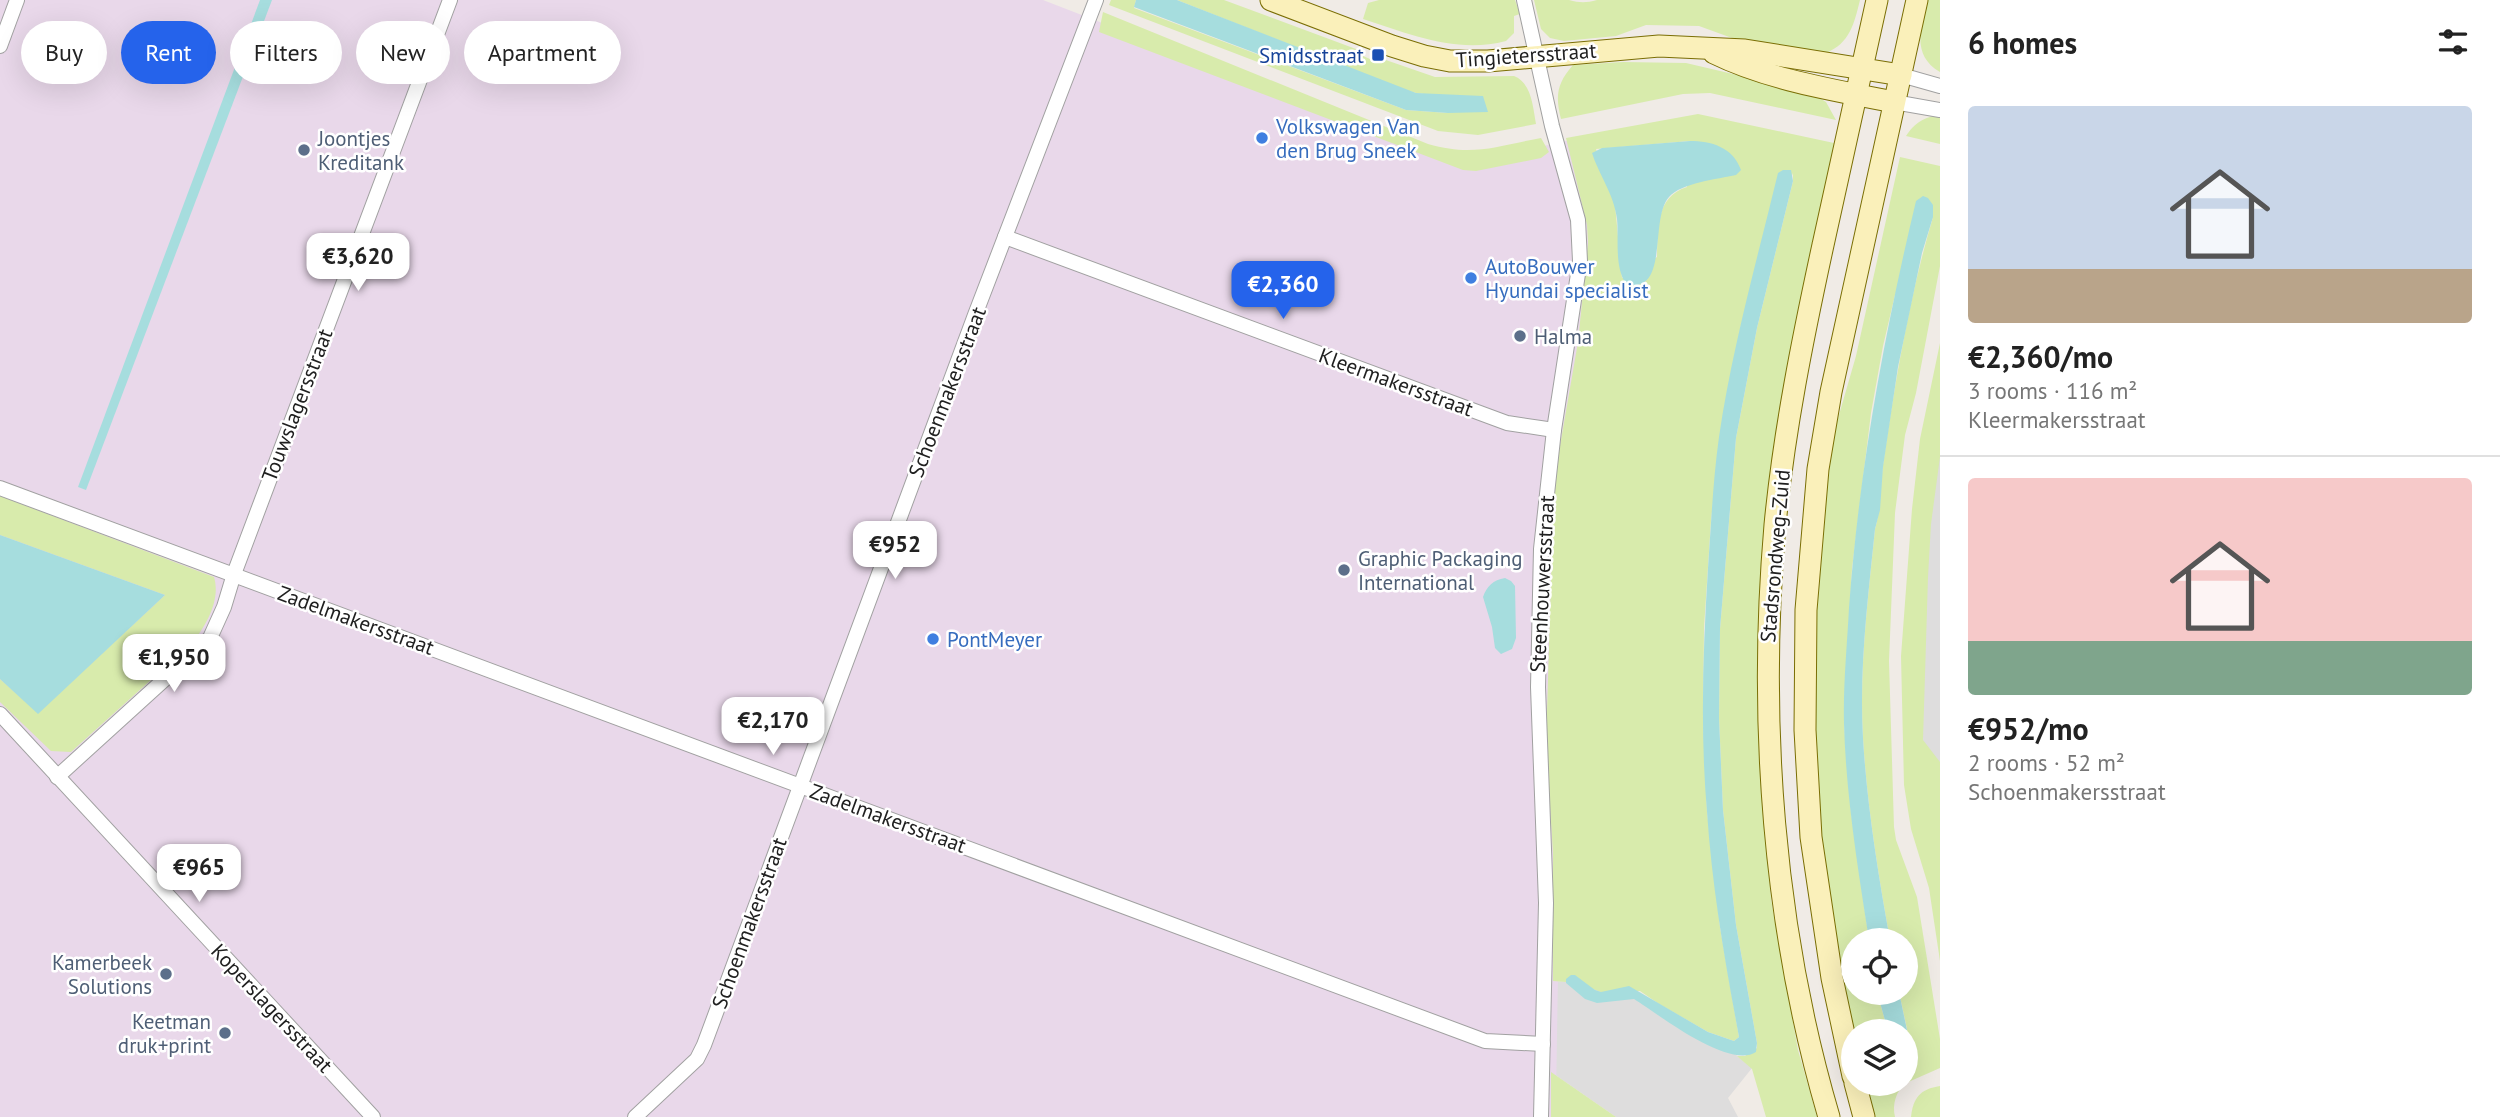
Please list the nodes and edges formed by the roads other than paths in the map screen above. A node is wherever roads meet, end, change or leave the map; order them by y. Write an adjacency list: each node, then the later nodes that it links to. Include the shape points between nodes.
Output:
1 (17, 0): 8 (street)
2 (450, 0): 20 (street, Touwslagersstraat)
3 (1096, 0): 17 (street, Schoenmakersstraat)
4 (1271, 0): 10 (main road, Tingietersstraat, via 1424,56 1450,61)
5 (1524, 0): 10 (street)
6 (1877, 0): 11 (main road, Stadsrondweg-Zuid)
7 (1917, 0): 12 (main road, Stadsrondweg-Zuid)
8 (0, 46)
9 (1706, 49): 10 (main road, Tingietersstraat, via 1659,46); 11 (main road, Tingietersstraat, via 1745,50); 14 (main road, Tingietersstraat, via 1742,66)
10 (1538, 58): 18 (street, Steenhouwersstraat, via 1579,234 1580,261)
11 (1862, 69): 12 (main road, Tingietersstraat); 14 (main road, Stadsrondweg-Zuid)
12 (1900, 75): 13 (street); 15 (main road, Stadsrondweg-Zuid)
13 (1940, 86)
14 (1856, 94): 15 (main road, Tingietersstraat); 30 (main road, Stadsrondweg-Zuid, via 1790,413 1775,524 1768,646 1772,767 1784,901 1799,994)
15 (1894, 102): 16 (street); 24 (main road, Stadsrondweg-Zuid, via 1824,430 1806,610 1805,741 1811,837)
16 (1940, 110)
17 (1004, 237): 18 (street, Kleermakersstraat, via 1507,423); 23 (street, Schoenmakersstraat)
18 (1554, 430): 25 (street, Steenhouwersstraat, via 1543,522 1538,634 1546,903)
19 (0, 488): 20 (street, Zadelmakersstraat)
20 (234, 574): 22 (street, via 210,638); 23 (street, Zadelmakersstraat)
21 (0, 715): 22 (street, Koperslagersstraat)
22 (57, 777): 27 (street, Koperslagersstraat)
23 (799, 785): 25 (street, Zadelmakersstraat, via 1485,1041); 28 (street, Schoenmakersstraat, via 704,1045 697,1059)
24 (1841, 1020)
25 (1542, 1044): 29 (street, Steenhouwersstraat)
26 (1858, 1096): 31 (main road)
27 (373, 1117)
28 (635, 1117)
29 (1541, 1117)
30 (1829, 1117)
31 (1864, 1117)

